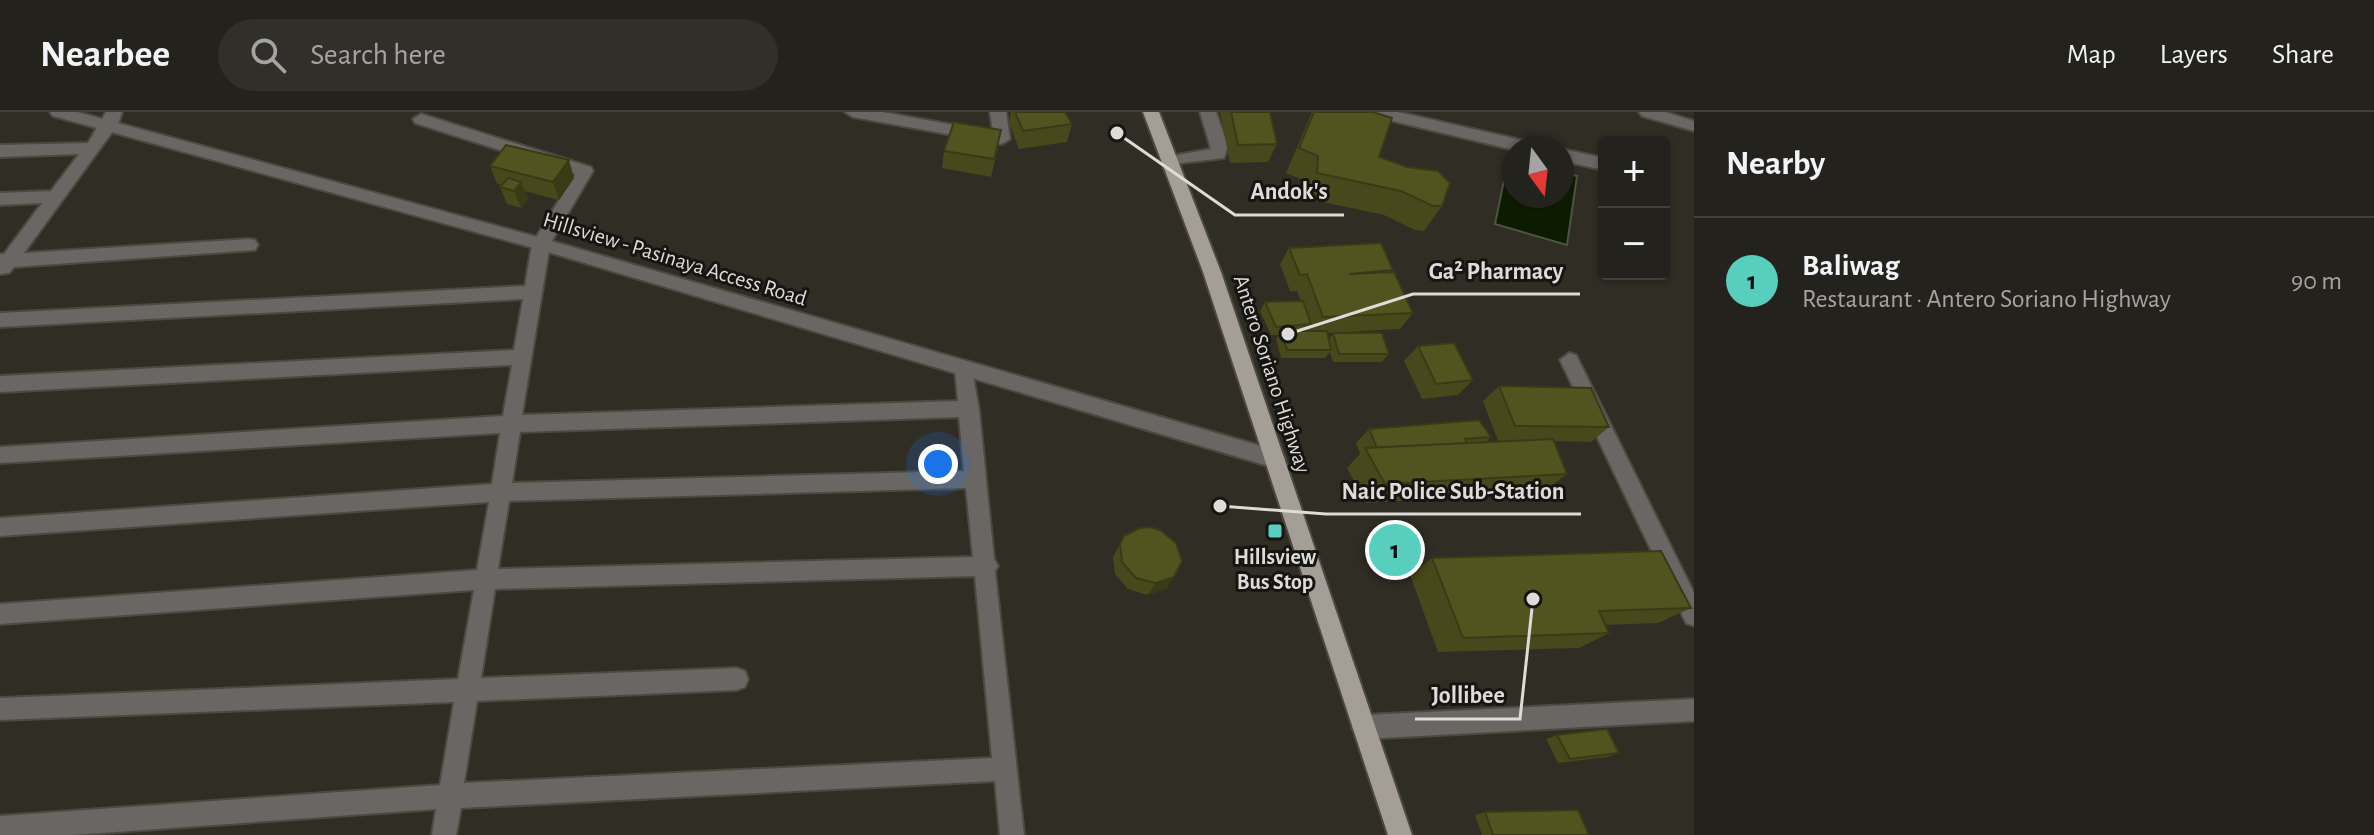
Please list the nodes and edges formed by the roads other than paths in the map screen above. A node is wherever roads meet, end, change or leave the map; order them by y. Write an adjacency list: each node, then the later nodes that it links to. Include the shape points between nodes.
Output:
1 (58, 112): 9 (street, Hillsview - Pasinaya Access Road)
2 (853, 112): 3 (street, via 1002,139)
3 (998, 112)
4 (1151, 112): 16 (main road, Antero Soriano Highway)
5 (1208, 112): 16 (street, via 1218,154)
6 (1376, 112): 12 (street)
7 (1647, 112): 8 (street)
8 (1667, 115): 11 (street)
9 (112, 118): 13 (street); 20 (street, Hillsview - Pasinaya Access Road)
10 (421, 119): 20 (street, via 585,171)
11 (1694, 126)
12 (1502, 141)
13 (92, 148): 14 (street); 18 (street)
14 (0, 151)
15 (1574, 158): 17 (street)
16 (1171, 161): 32 (main road, Antero Soriano Highway)
17 (1598, 163)
18 (56, 197): 19 (street); 22 (street)
19 (0, 199)
20 (541, 244): 23 (street); 27 (street, Hillsview - Pasinaya Access Road)
21 (249, 245): 22 (street)
22 (3, 265)
23 (533, 292): 24 (street); 25 (street)
24 (0, 320)
25 (520, 357): 28 (street); 30 (street)
26 (1569, 360): 39 (street)
27 (964, 370): 29 (street); 32 (street, Hillsview - Pasinaya Access Road)
28 (0, 384)
29 (969, 409): 30 (street); 33 (street)
30 (511, 424): 31 (street); 34 (street)
31 (0, 455)
32 (1275, 459): 44 (main road, Antero Soriano Highway)
33 (977, 479): 34 (street); 36 (street)
34 (501, 492): 35 (street); 37 (street)
35 (0, 527)
36 (987, 566): 37 (street); 45 (street)
37 (486, 579): 38 (street); 41 (street)
38 (0, 614)
39 (1694, 616)
40 (737, 679): 41 (street)
41 (467, 690): 42 (street); 46 (street)
42 (0, 709)
43 (1694, 710): 44 (street)
44 (1364, 727): 50 (main road, Antero Soriano Highway)
45 (1004, 769): 46 (street); 49 (street)
46 (451, 796): 47 (street); 48 (street)
47 (0, 828)
48 (444, 835)
49 (1012, 835)
50 (1400, 835)

